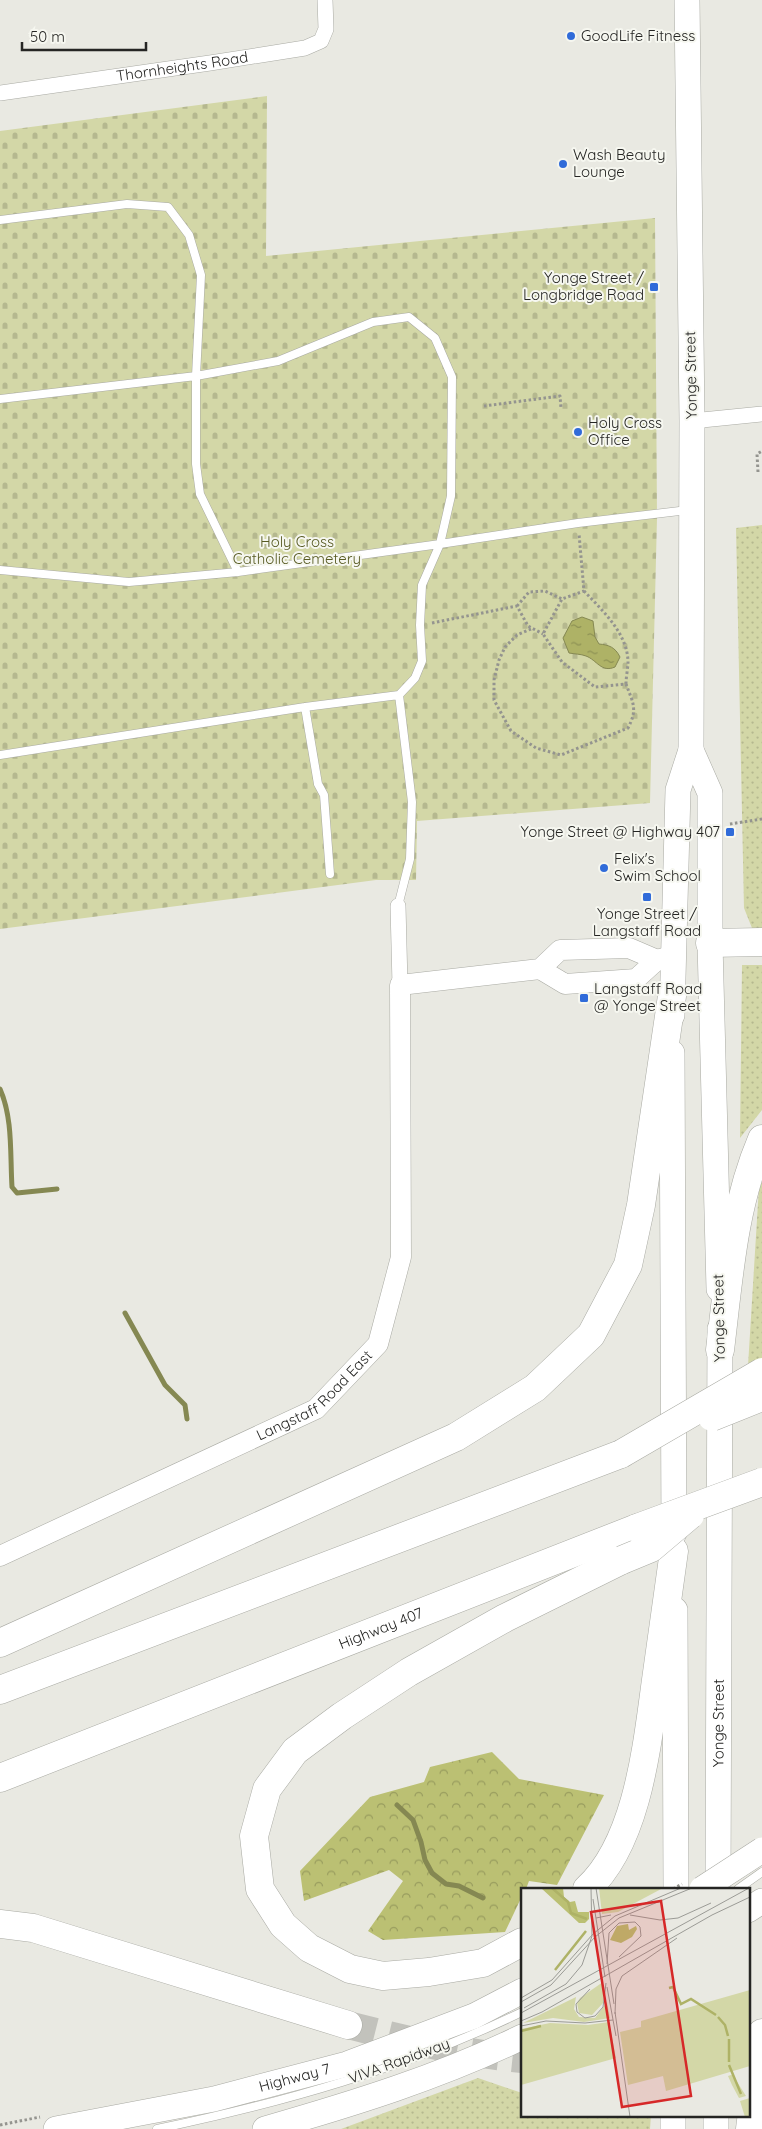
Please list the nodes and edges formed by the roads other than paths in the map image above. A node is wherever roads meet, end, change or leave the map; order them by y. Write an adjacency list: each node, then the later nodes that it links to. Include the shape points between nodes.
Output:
1 (325, 0): 3 (street, Thornheights Road, via 326,29 322,41 305,48)
2 (687, 0): 8 (main road, Yonge Street)
3 (0, 93)
4 (0, 220): 5 (lane, via 128,204 168,207 189,235 201,275)
5 (196, 376): 6 (lane); 10 (lane, via 278,361 373,322 409,317 435,338 452,376 451,496); 12 (lane, via 196,464 200,494)
6 (0, 399)
7 (762, 414): 8 (street)
8 (692, 421): 9 (main road, Yonge Street)
9 (692, 510): 10 (lane); 15 (main road, Yonge Street)
10 (440, 544): 12 (lane); 13 (lane, via 422,585 422,661 415,678)
11 (0, 570): 12 (lane, via 130,582)
12 (238, 572)
13 (399, 695): 14 (lane); 18 (lane, via 412,802 410,859)
14 (305, 707): 16 (lane); 17 (lane, via 318,784 324,795)
15 (691, 750): 20 (main road, Yonge Street, via 710,793); 21 (main road, Yonge Street, via 678,790)
16 (0, 755)
17 (330, 874)
18 (398, 906): 23 (street, Langstaff Road East)
19 (762, 942): 20 (highway)
20 (710, 943): 21 (main road); 26 (main road, Yonge Street)
21 (665, 958): 22 (street, via 629,948 560,950); 22 (street, via 636,979 565,984); 24 (main road, Yonge Street)
22 (540, 969): 23 (street)
23 (400, 985): 33 (street, Langstaff Road East, via 401,1257 378,1344 316,1408)
24 (672, 996): 32 (main road, Yonge Street); 34 (highway, via 642,1205 628,1265 591,1335 536,1388 456,1437)
25 (762, 1139): 26 (highway, via 736,1221)
26 (720, 1350): 42 (main road, Yonge Street)
27 (762, 1372): 29 (highway, bridge)
28 (762, 1397): 29 (highway, bridge)
29 (621, 1454): 35 (highway)
30 (762, 1482): 31 (highway, Highway 407, bridge)
31 (704, 1502): 36 (highway, Highway 407, bridge); 47 (highway, bridge, via 651,1548 505,1618 409,1672 295,1751 267,1789 254,1836 260,1889 283,1925 309,1948 350,1969 382,1976 483,1963)
32 (674, 1551): 39 (highway, via 646,1750 633,1809 623,1835 598,1878); 40 (main road, Yonge Street)
33 (0, 1556)
34 (0, 1644)
35 (0, 1690)
36 (0, 1778)
37 (762, 1850): 41 (main road, bridge)
38 (762, 1872): 43 (lane)
39 (588, 1888)
40 (676, 1888)
41 (704, 1888)
42 (718, 1888)
43 (739, 1888)
44 (762, 1901): 45 (main road)
45 (750, 1909)
46 (0, 1924): 50 (highway, via 33,1928)
47 (521, 1943)
48 (521, 1992): 55 (main road, Highway 7, via 474,2016 347,2064 214,2099)
49 (521, 2012): 56 (lane, VIVA Rapidway, via 357,2078 232,2114)
50 (348, 2025)
51 (762, 2034): 60 (highway)
52 (521, 2037): 57 (main road, via 366,2100)
53 (673, 2116): 58 (main road)
54 (716, 2116): 59 (main road)
55 (52, 2122)
56 (157, 2129)
57 (265, 2129)
58 (673, 2129)
59 (716, 2129)
60 (750, 2129)

